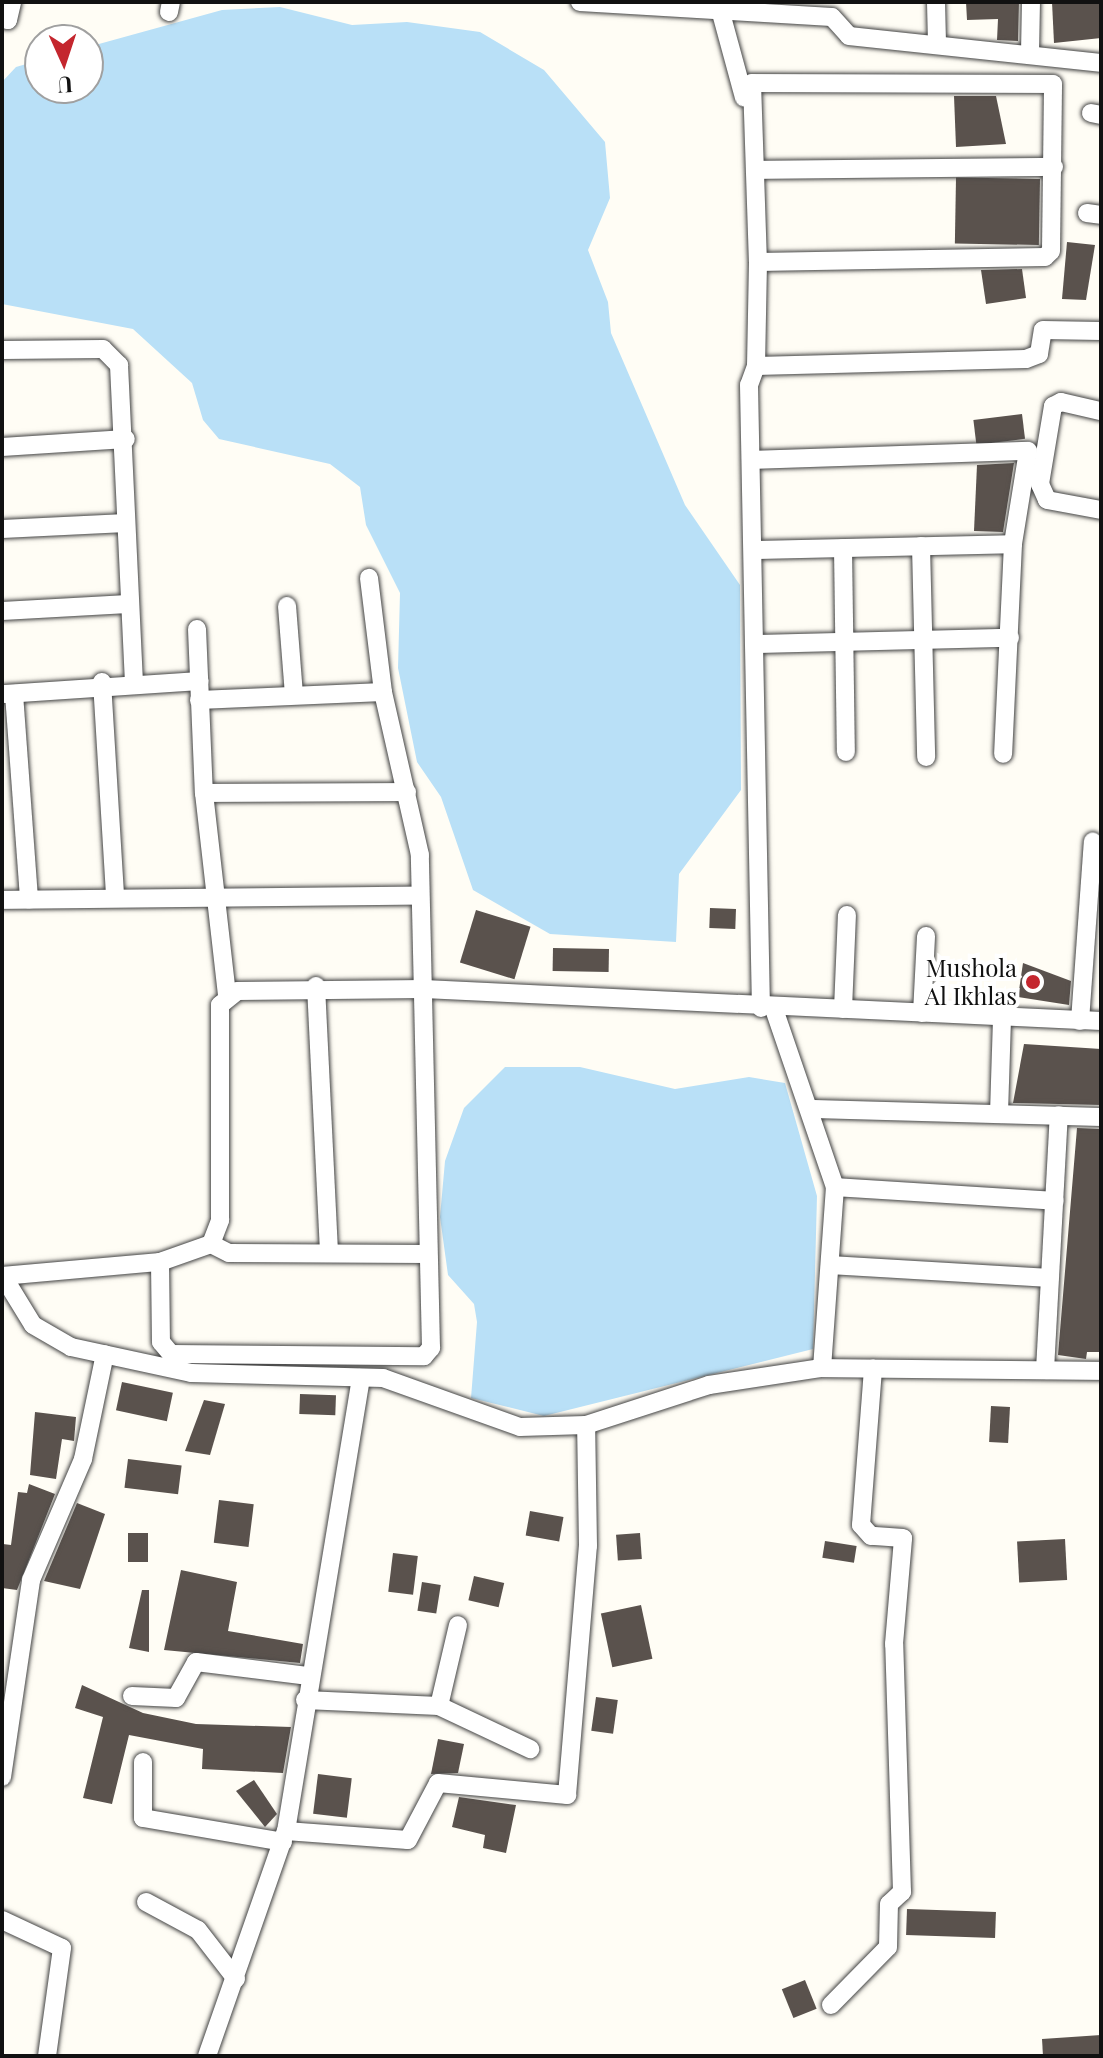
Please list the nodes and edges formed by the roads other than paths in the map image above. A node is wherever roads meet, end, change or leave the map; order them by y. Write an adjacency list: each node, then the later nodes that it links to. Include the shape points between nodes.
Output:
1 (12, 2): 7 (street, via 8,20)
2 (580, 2): 6 (street)
3 (840, 2): 8 (street)
4 (936, 2): 9 (street)
5 (1031, 2): 10 (street)
6 (718, 6): 8 (street, via 832,17); 16 (street, via 744,78 748,313)
7 (2, 19)
8 (840, 24): 9 (street, via 849,36)
9 (937, 43): 10 (street)
10 (1030, 53): 11 (street)
11 (1101, 63)
12 (1054, 167): 13 (street); 13 (street, via 1049,82 759,80 751,89); 14 (street, via 1051,251 1034,260)
13 (755, 170): 14 (street)
14 (758, 262): 16 (street)
15 (1101, 331): 18 (street, via 1043,330 1039,354 1026,359)
16 (755, 343): 18 (street)
17 (2, 350): 20 (street, via 113,355)
18 (756, 366): 22 (street, via 749,385)
19 (1101, 409): 23 (street, via 1053,406 1040,484 1047,500)
20 (126, 439): 21 (street); 24 (street)
21 (2, 447)
22 (751, 460): 26 (street, via 1028,451); 29 (street)
23 (1101, 510)
24 (126, 523): 25 (street); 31 (street)
25 (2, 529)
26 (1013, 544): 27 (street); 36 (street)
27 (921, 546): 28 (street); 35 (street)
28 (843, 548): 29 (street); 37 (street)
29 (755, 550): 38 (street)
30 (369, 578): 42 (street)
31 (128, 604): 33 (street); 39 (street)
32 (287, 606): 44 (street)
33 (2, 611)
34 (197, 629): 40 (street)
35 (925, 637): 36 (street); 37 (street); 48 (street)
36 (1010, 638): 47 (street)
37 (846, 641): 38 (street); 46 (street)
38 (757, 644): 62 (street)
39 (134, 680): 40 (street); 41 (street)
40 (200, 681): 45 (street)
41 (102, 682): 43 (street); 53 (street)
42 (383, 692): 44 (street); 49 (street)
43 (8, 694): 55 (street)
44 (294, 694): 45 (street)
45 (199, 700): 50 (street)
46 (846, 752)
47 (1003, 754)
48 (926, 757)
49 (407, 792): 50 (street); 54 (street, via 420,855)
50 (204, 793): 52 (street)
51 (1093, 841): 66 (street)
52 (215, 895): 53 (street); 54 (street); 61 (street)
53 (115, 896): 55 (street)
54 (416, 896): 60 (street)
55 (29, 899): 56 (street)
56 (2, 900)
57 (847, 915): 63 (street)
58 (926, 936): 64 (street)
59 (316, 986): 60 (street); 61 (street); 75 (street)
60 (424, 989): 62 (street); 76 (street)
61 (227, 996): 74 (street, via 220,1005 220,1220)
62 (768, 1008): 63 (street); 68 (street)
63 (843, 1009): 64 (street)
64 (922, 1013): 65 (street)
65 (1002, 1017): 66 (street); 69 (street)
66 (1080, 1021): 67 (street)
67 (1101, 1021)
68 (814, 1109): 69 (street); 72 (street)
69 (999, 1114): 70 (street)
70 (1059, 1115): 71 (street); 73 (street)
71 (1101, 1117)
72 (835, 1187): 73 (street); 78 (street)
73 (1055, 1201): 80 (street)
74 (211, 1244): 75 (street, via 229,1253); 77 (street)
75 (329, 1252): 76 (street)
76 (428, 1254): 77 (street, via 431,1348 424,1356 171,1354 161,1342)
77 (160, 1262): 79 (street)
78 (830, 1265): 80 (street); 82 (street)
79 (2, 1276): 81 (street, via 33,1325 71,1347)
80 (1050, 1278): 84 (street)
81 (105, 1354): 86 (street, via 191,1373); 95 (street, via 83,1459 31,1580)
82 (822, 1368): 83 (street); 87 (street, via 709,1385)
83 (873, 1368): 84 (street); 100 (street, via 861,1525 871,1536 903,1538 894,1644 902,1892 889,1904 888,1947)
84 (1045, 1370): 85 (street)
85 (1101, 1371)
86 (361, 1378): 87 (street, via 383,1378 503,1424); 89 (street)
87 (586, 1425): 96 (street, via 588,1546 567,1795 438,1783 408,1840)
88 (458, 1625): 92 (street)
89 (309, 1676): 90 (street, via 196,1662 176,1698); 91 (street)
90 (132, 1696)
91 (305, 1700): 92 (street); 96 (street)
92 (439, 1706): 93 (street)
93 (530, 1749)
94 (143, 1762): 96 (street, via 143,1818)
95 (2, 1777)
96 (284, 1837): 99 (street)
97 (146, 1902): 99 (street, via 198,1930)
98 (2, 1920): 101 (street, via 62,1948)
99 (236, 1979): 102 (street)
100 (831, 2005)
101 (47, 2056)
102 (207, 2056)

